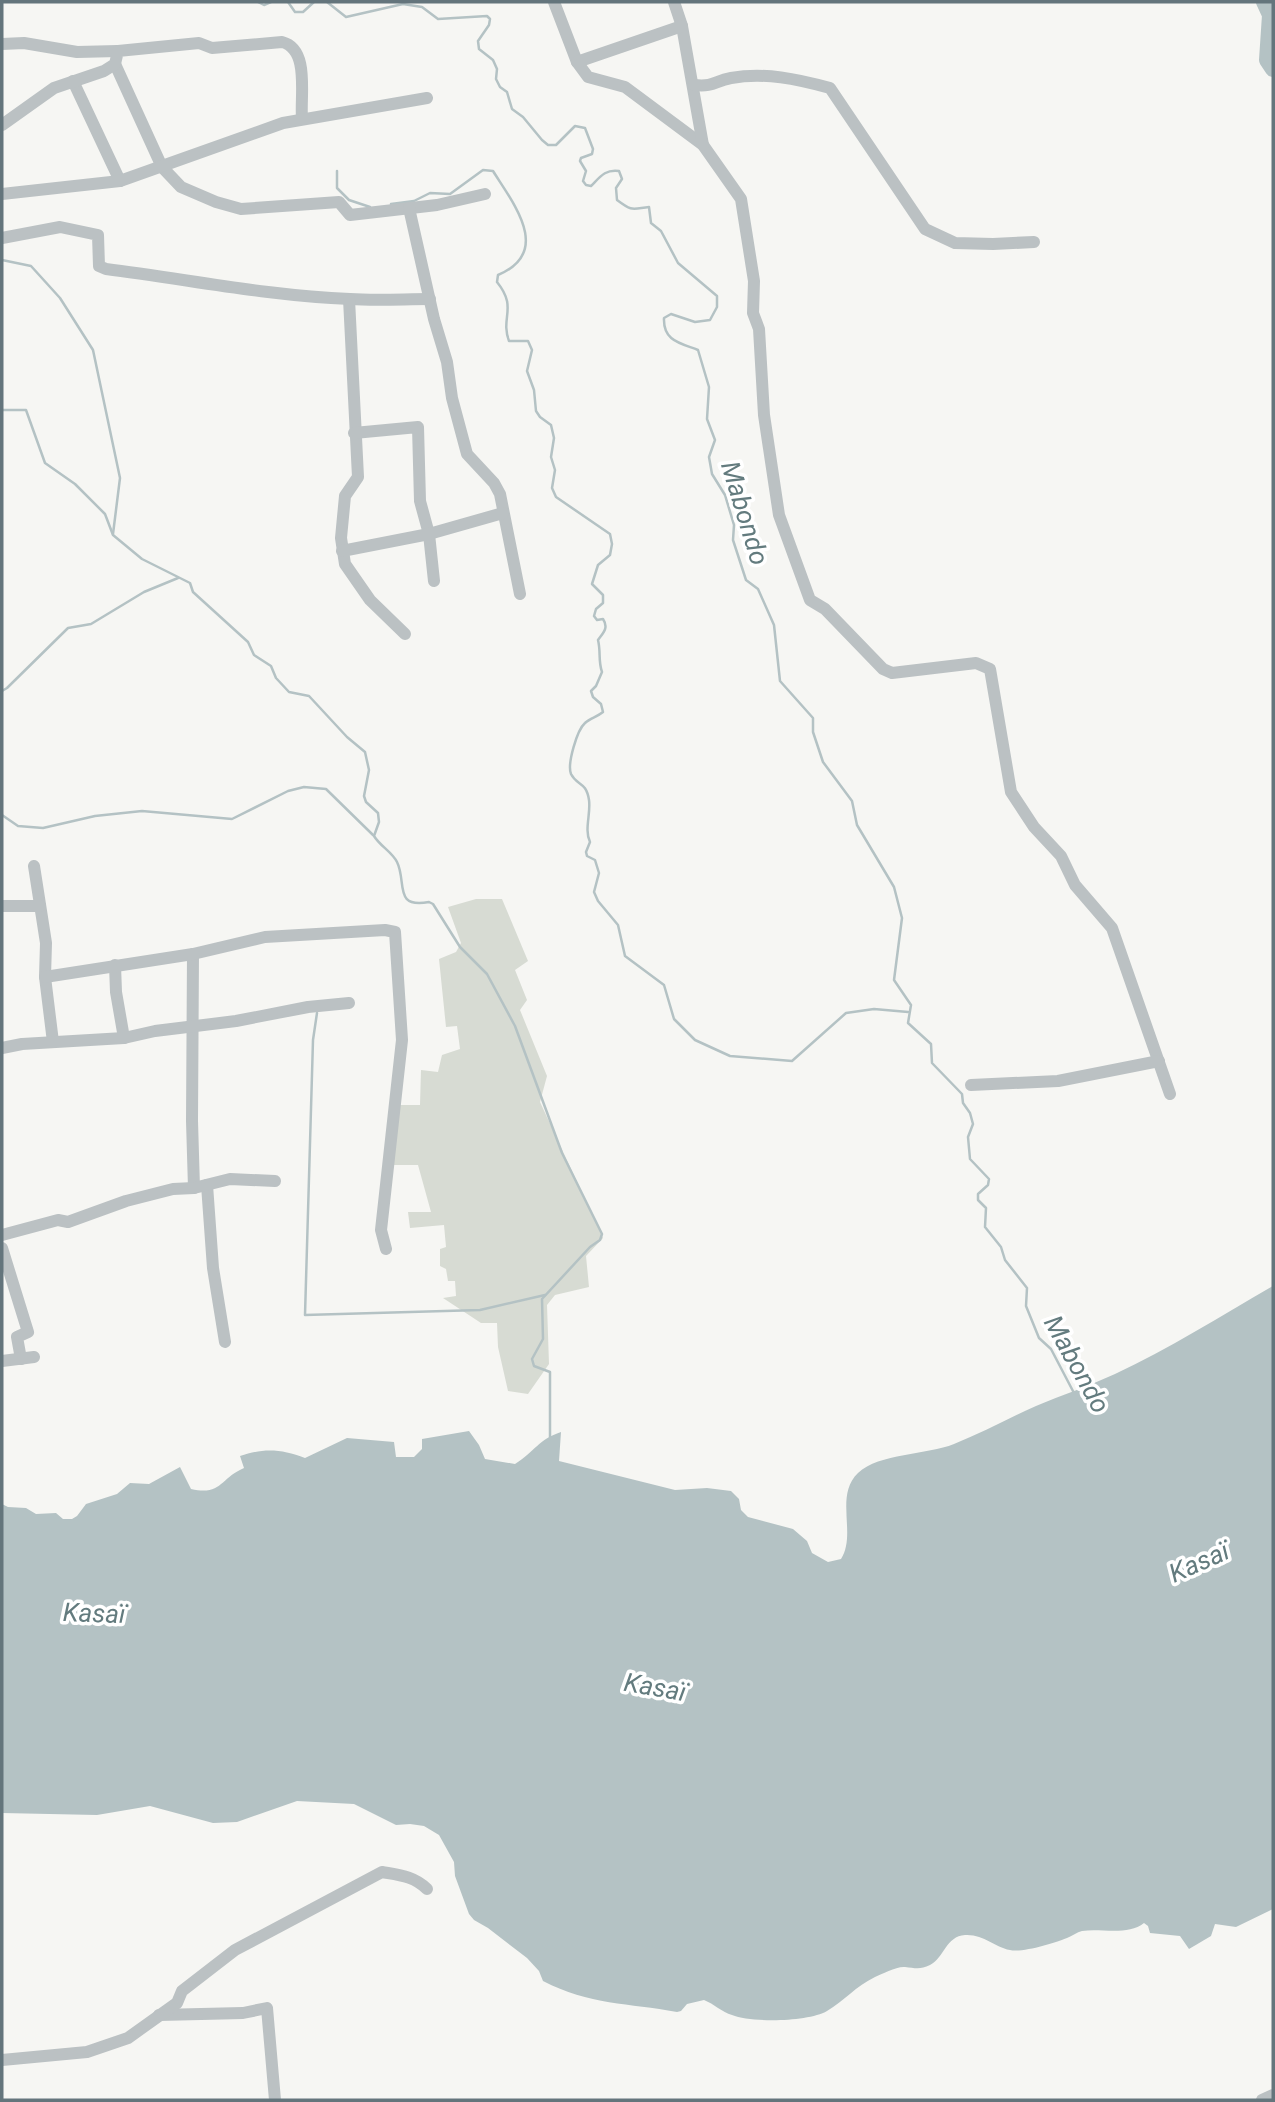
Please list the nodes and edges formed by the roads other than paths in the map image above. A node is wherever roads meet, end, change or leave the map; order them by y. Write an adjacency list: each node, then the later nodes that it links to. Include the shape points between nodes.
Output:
1 (554, 2): 6 (street)
2 (674, 2): 3 (street)
3 (682, 26): 6 (street); 8 (street)
4 (2, 44): 5 (street, via 23,43)
5 (117, 58): 7 (street, via 104,71); 10 (street, via 200,43 212,48 289,44 301,64); 13 (street)
6 (577, 62): 12 (street, via 588,77 625,87)
7 (73, 81): 11 (street, via 54,88); 14 (street)
8 (694, 85): 12 (street); 19 (street, via 709,87 730,78 787,77 830,88 925,229 955,243)
9 (428, 98): 10 (street)
10 (302, 118): 13 (street)
11 (2, 125)
12 (703, 145): 40 (street, via 741,199 779,515 810,600 892,673 976,663 990,669 1011,792 1061,856 1075,885 1112,928)
13 (162, 167): 14 (street); 17 (street, via 181,187 241,209 339,202 350,215)
14 (120, 181): 15 (street)
15 (2, 194)
16 (485, 194): 17 (street)
17 (410, 208): 21 (street)
18 (2, 238): 20 (street, via 60,227 99,235 99,266 106,269)
19 (1034, 242)
20 (349, 299): 21 (street); 22 (street)
21 (430, 299): 23 (street, via 467,454 494,484)
22 (354, 433): 24 (street, via 418,427 420,501); 25 (street, via 358,477 345,496)
23 (503, 513): 24 (street); 27 (street)
24 (429, 534): 25 (street); 26 (street)
25 (342, 551): 28 (street, via 345,564 370,600)
26 (434, 581)
27 (520, 594)
28 (405, 634)
29 (34, 866): 31 (street)
30 (2, 906): 31 (street)
31 (40, 906): 34 (street)
32 (193, 954): 33 (street); 36 (street); 47 (street, via 265,937 395,932 402,1040 381,1230)
33 (116, 965): 34 (street); 37 (street)
34 (45, 977): 38 (street)
35 (349, 1003): 36 (street)
36 (194, 1027): 37 (street); 44 (street, via 192,1121)
37 (124, 1038): 38 (street)
38 (53, 1042): 39 (street)
39 (2, 1048)
40 (1158, 1061): 41 (street, via 1058,1081); 42 (street)
41 (971, 1085)
42 (1170, 1094)
43 (275, 1181): 44 (street, via 230,1179)
44 (200, 1186): 45 (street, via 173,1189 68,1222 58,1220); 48 (street)
45 (2, 1235)
46 (2, 1248): 49 (street, via 28,1332 17,1337 28,1358)
47 (386, 1249)
48 (225, 1342)
49 (2, 1361)
50 (427, 1889): 51 (street, via 404,1875 382,1872 235,1950)
51 (159, 2015): 52 (street, via 128,2038 87,2052); 54 (street, via 267,2008)
52 (2, 2060)
53 (1273, 2095): 55 (street)
54 (275, 2100)
55 (1262, 2100)

